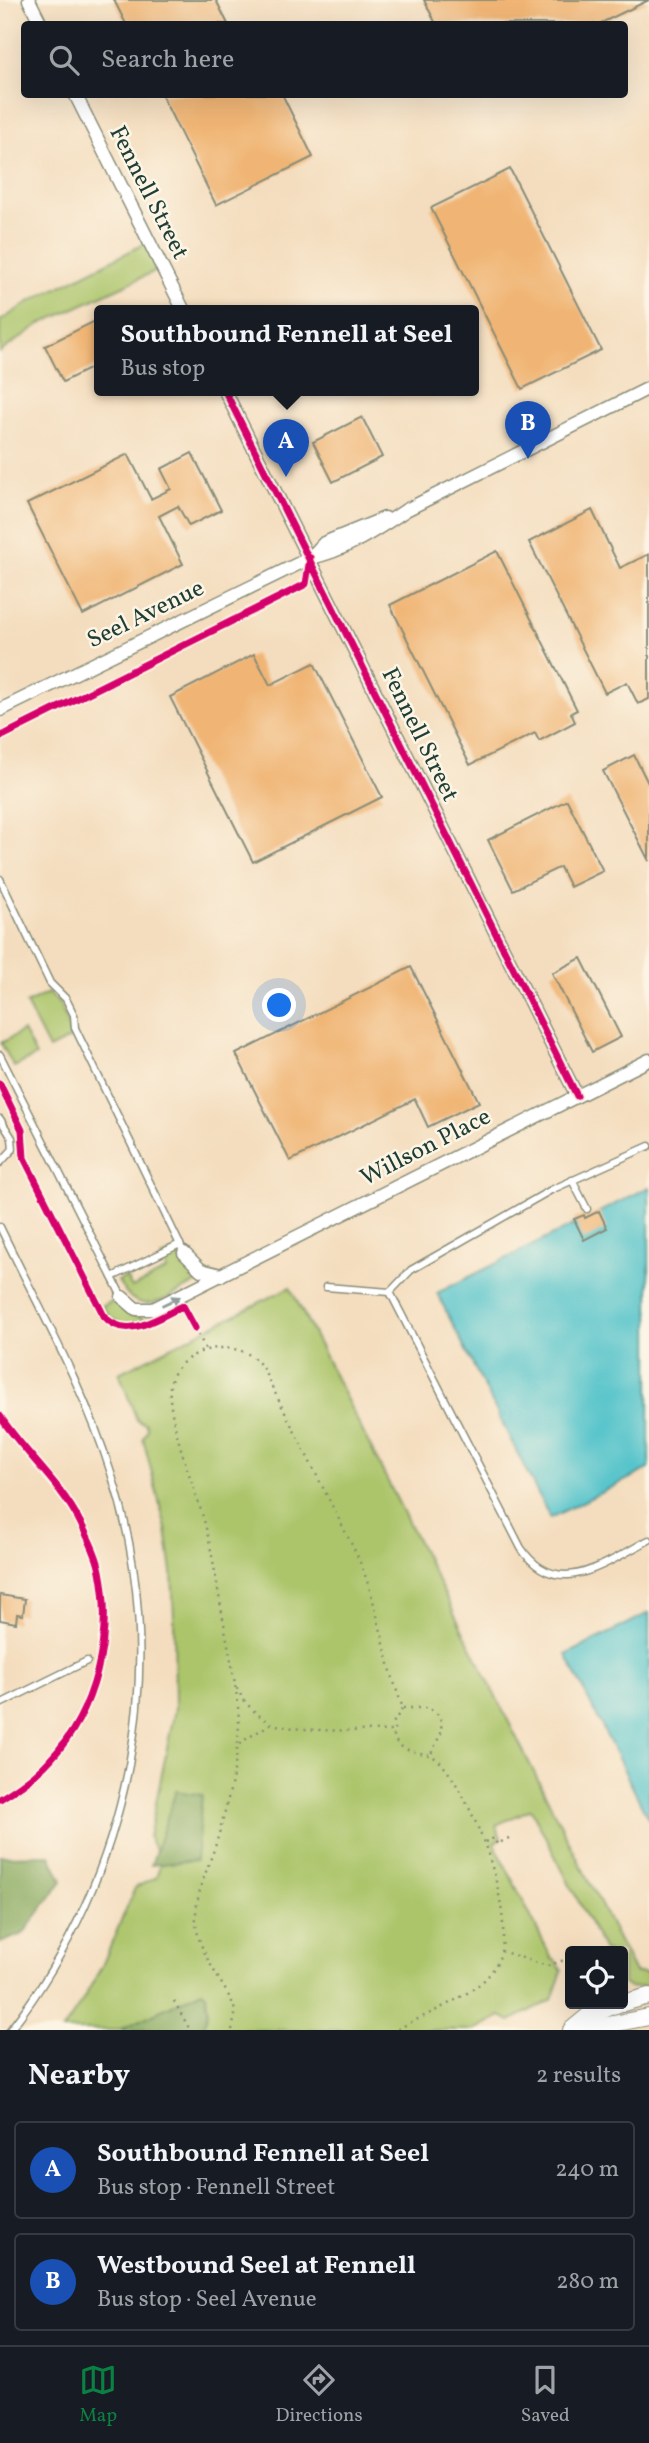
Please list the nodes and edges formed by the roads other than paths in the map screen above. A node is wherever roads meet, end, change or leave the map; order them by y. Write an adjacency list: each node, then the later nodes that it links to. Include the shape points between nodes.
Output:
1 (29, 0): 2 (street)
2 (40, 21)
3 (77, 98): 4 (street, Fennell Street)
4 (181, 305)
5 (649, 388): 7 (street, Seel Avenue, via 406,510 329,554)
6 (228, 396): 7 (street, Fennell Street)
7 (310, 558): 8 (street, Seel Avenue); 12 (street, Fennell Street)
8 (0, 710)
9 (0, 879): 19 (lane, via 51,983 74,1015 75,1028)
10 (0, 1055): 21 (lane)
11 (649, 1060): 12 (street, Willson Place)
12 (577, 1096): 20 (street, Willson Place)
13 (0, 1119): 15 (lane, via 13,1149)
14 (649, 1146): 16 (lane)
15 (0, 1163)
16 (572, 1180): 17 (lane); 23 (lane, via 411,1270)
17 (587, 1209)
18 (0, 1227): 33 (lane, via 83,1396 112,1476 131,1558 139,1643 131,1759 107,1852 62,1953)
19 (182, 1249): 20 (street, via 201,1270); 21 (lane)
20 (222, 1276): 24 (street, Willson Place, one-way to 20, via 130,1307 153,1310)
21 (112, 1277): 24 (lane)
22 (326, 1287): 23 (lane)
23 (390, 1292): 25 (lane, via 531,1563 561,1575 582,1574)
24 (122, 1297)
25 (649, 1540)
26 (87, 1661): 27 (lane)
27 (0, 1704)
28 (649, 1996): 29 (street)
29 (628, 2002)
30 (606, 2009): 32 (street)
31 (649, 2017): 32 (street)
32 (572, 2029)
33 (10, 2030)

